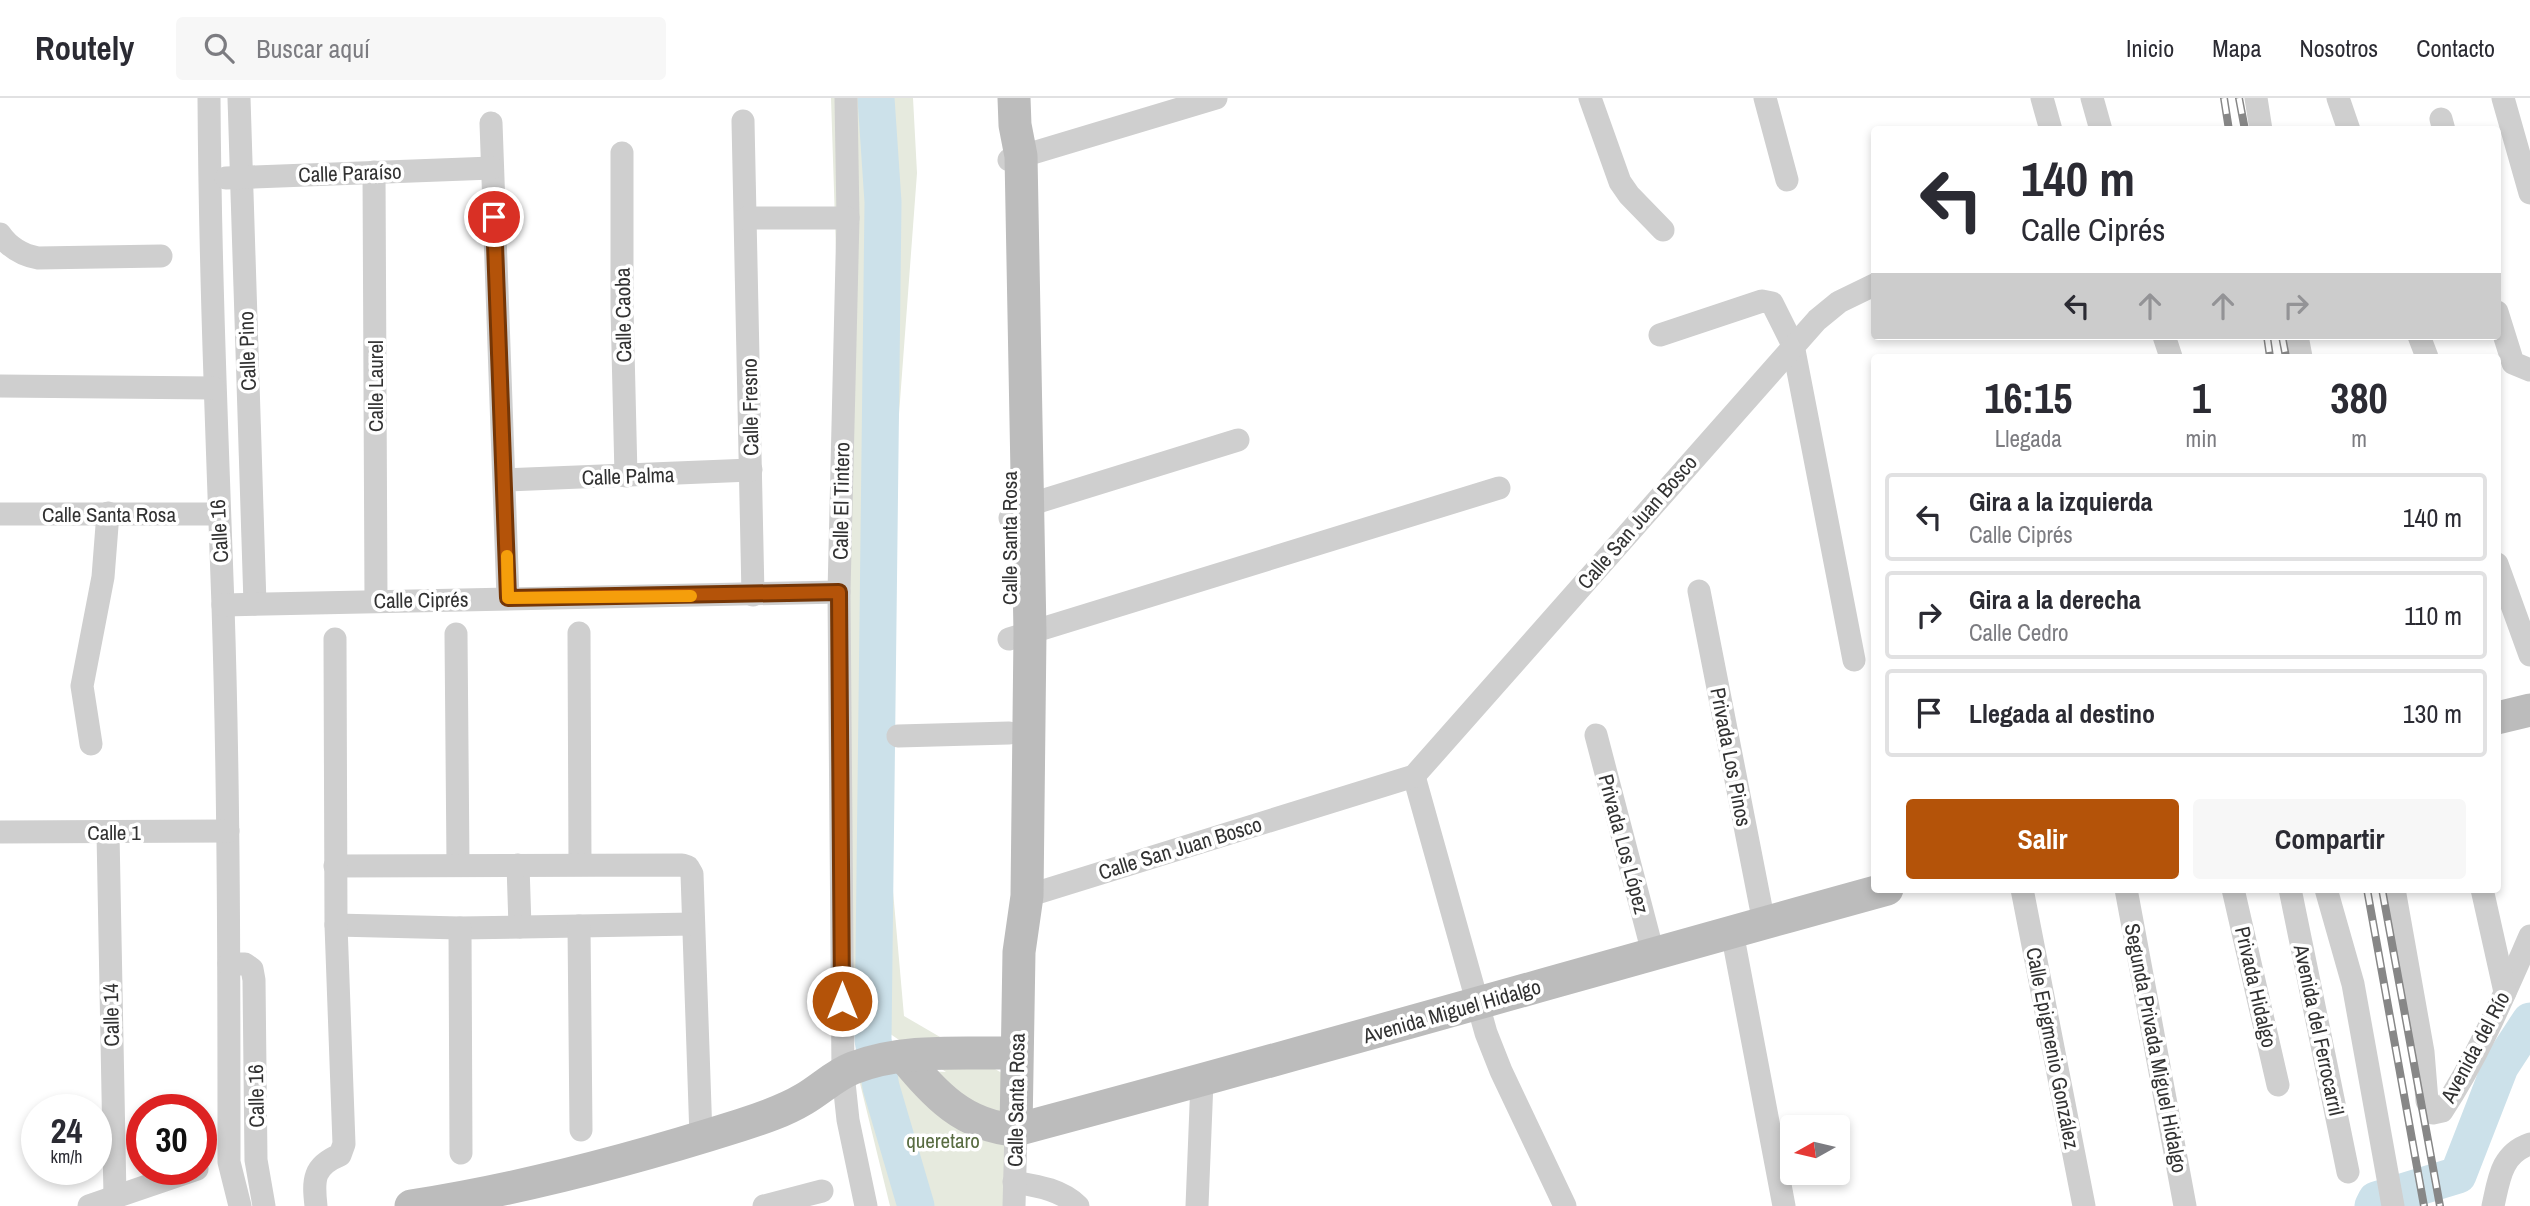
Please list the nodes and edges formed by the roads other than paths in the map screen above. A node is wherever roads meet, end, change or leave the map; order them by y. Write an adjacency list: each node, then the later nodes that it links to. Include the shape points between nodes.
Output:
1 (209, 98): 23 (street, Calle 16)
2 (239, 98): 22 (street, Calle Pino)
3 (846, 98): 27 (street, Calle El Tintero)
4 (1216, 98): 18 (street)
5 (1590, 98): 28 (street, via 1620,182)
6 (1765, 98): 24 (street)
7 (2042, 98): 14 (street)
8 (2092, 98): 15 (street)
9 (2256, 98): 16 (street)
10 (2338, 98): 17 (street)
11 (2503, 98): 25 (street)
12 (743, 121): 26 (street, Calle Fresno)
13 (491, 122): 20 (street)
14 (2050, 126)
15 (2100, 126)
16 (2261, 126)
17 (2348, 126)
18 (1014, 135): 45 (street, Calle Santa Rosa)
19 (622, 153): 41 (street, Calle Caoba)
20 (492, 168): 21 (street, Calle Paraíso); 42 (street)
21 (374, 172): 22 (street, Calle Paraíso); 55 (street, Calle Laurel)
22 (242, 177): 23 (street, Calle Paraíso); 38 (street, Calle Pino)
23 (209, 179): 37 (street, Calle 16)
24 (1787, 180)
25 (2530, 193)
26 (746, 218): 27 (street); 40 (street, Calle Fresno)
27 (848, 218): 52 (street, Calle El Tintero)
28 (1662, 230)
29 (0, 234): 30 (street, via 10,247 38,258)
30 (161, 256)
31 (1871, 286): 34 (street, Calle San Juan Bosco, via 1839,302)
32 (2501, 325): 35 (street, via 2513,363)
33 (1660, 335): 34 (street, via 1768,301)
34 (1793, 345): 64 (street); 72 (street, Calle San Juan Bosco)
35 (2530, 370)
36 (0, 386): 37 (street)
37 (214, 398): 38 (street); 47 (street, Calle 16)
38 (249, 408): 48 (street, Calle Pino)
39 (1238, 440): 45 (street, via 1041,501)
40 (751, 470): 41 (street, Calle Palma); 53 (street, Calle Fresno)
41 (626, 477): 42 (street, Calle Palma)
42 (505, 480): 54 (street)
43 (1499, 488): 61 (street)
44 (108, 513): 46 (street, Calle Santa Rosa); 47 (street, Calle Santa Rosa); 70 (street, via 103,577 82,686)
45 (1018, 513): 61 (street, Calle Santa Rosa)
46 (0, 514)
47 (218, 514): 49 (street, Calle 16)
48 (253, 541): 49 (street); 57 (street, Calle Pino)
49 (220, 543): 56 (street, Calle 16)
50 (2501, 588): 58 (street)
51 (1699, 591): 89 (street, Privada Los Pinos)
52 (839, 592): 53 (street, Calle Ciprés); 104 (street, Calle El Tintero)
53 (753, 595): 54 (street, Calle Ciprés)
54 (508, 598): 55 (street, Calle Ciprés)
55 (376, 600): 57 (street, Calle Ciprés)
56 (223, 604): 57 (street, Calle Ciprés); 73 (street, Calle 16)
57 (255, 604)
58 (2505, 612): 63 (street)
59 (456, 634): 76 (street)
60 (579, 634): 77 (street)
61 (1019, 636): 67 (street, Calle Santa Rosa); 71 (street, Calle Santa Rosa)
62 (335, 639): 79 (street)
63 (2530, 655)
64 (1854, 660)
65 (2530, 710): 66 (street)
66 (2501, 717)
67 (1009, 733): 69 (street); 71 (street, Calle Santa Rosa)
68 (1596, 735): 98 (street, Privada Los López)
69 (898, 736)
70 (91, 744)
71 (1019, 766): 88 (street, Calle Santa Rosa); 97 (street, Calle Santa Rosa, via 1009,878)
72 (1413, 776): 88 (street, Calle San Juan Bosco); 101 (street)
73 (228, 831): 75 (street, Calle 1); 99 (street, Calle 16)
74 (0, 832): 75 (street, Calle 1)
75 (108, 833): 119 (street, Calle 14)
76 (458, 864): 78 (street); 79 (street)
77 (580, 864): 78 (street); 90 (street, via 688,867)
78 (518, 865): 93 (street)
79 (335, 866): 91 (street)
80 (1872, 893): 89 (street, Avenida Miguel Hidalgo)
81 (2023, 893): 132 (street, Calle Epigmenio González)
82 (2127, 893): 133 (street, Segunda Privada Miguel Hidalgo)
83 (2234, 893): 106 (street, Privada Hidalgo)
84 (2291, 893): 115 (street, Avenida del Ferrocarril)
85 (2327, 893): 134 (street, via 2353,984)
86 (2395, 893): 100 (street, Avenida del Río, via 2432,1113 2442,1111 2454,1093)
87 (2483, 893): 100 (street)
88 (1027, 896): 97 (street, Calle Santa Rosa)
89 (1764, 923): 95 (street, Avenida Miguel Hidalgo)
90 (693, 924): 92 (street); 109 (street)
91 (336, 925): 94 (street); 123 (street, via 344,1144 340,1155 317,1172)
92 (579, 926): 93 (street); 107 (street)
93 (520, 927): 94 (street)
94 (460, 928): 111 (street)
95 (1732, 932): 98 (street, Avenida Miguel Hidalgo); 131 (street)
96 (2530, 936): 100 (street, Avenida del Río)
97 (1019, 952): 102 (street, Calle Santa Rosa)
98 (1653, 953): 101 (street, Avenida Miguel Hidalgo)
99 (229, 964): 112 (street, Calle 16, via 246,964 254,980); 113 (street, Calle 16)
100 (2505, 992)
101 (1479, 1004): 105 (street, Avenida Miguel Hidalgo); 130 (street, via 1501,1071)
102 (1016, 1053): 103 (street); 108 (street, Calle Santa Rosa)
103 (899, 1058): 104 (street); 108 (street, via 961,1115 994,1128)
104 (850, 1070): 109 (street, via 776,1114); 126 (street, Calle El Tintero, via 848,1120)
105 (1202, 1081): 108 (street, Avenida Miguel Hidalgo); 129 (street)
106 (2278, 1085)
107 (581, 1130)
108 (1016, 1130): 116 (street, Calle Santa Rosa)
109 (701, 1137): 124 (street, via 540,1180)
110 (2530, 1144): 135 (street, via 2511,1154 2500,1172)
111 (461, 1153)
112 (256, 1160): 113 (street); 122 (street, Calle 16)
113 (229, 1162): 114 (street); 121 (street, Calle 16)
114 (217, 1164)
115 (2348, 1172)
116 (1014, 1182): 127 (street, Calle Santa Rosa); 128 (street, via 1048,1188)
117 (149, 1185): 119 (street)
118 (822, 1191): 125 (street)
119 (114, 1197): 120 (street)
120 (89, 1206)
121 (240, 1206)
122 (264, 1206)
123 (316, 1206)
124 (411, 1206)
125 (764, 1206)
126 (866, 1206)
127 (1014, 1206)
128 (1077, 1206)
129 (1198, 1206)
130 (1565, 1206)
131 (1784, 1206)
132 (2084, 1206)
133 (2185, 1206)
134 (2393, 1206)
135 (2493, 1206)

